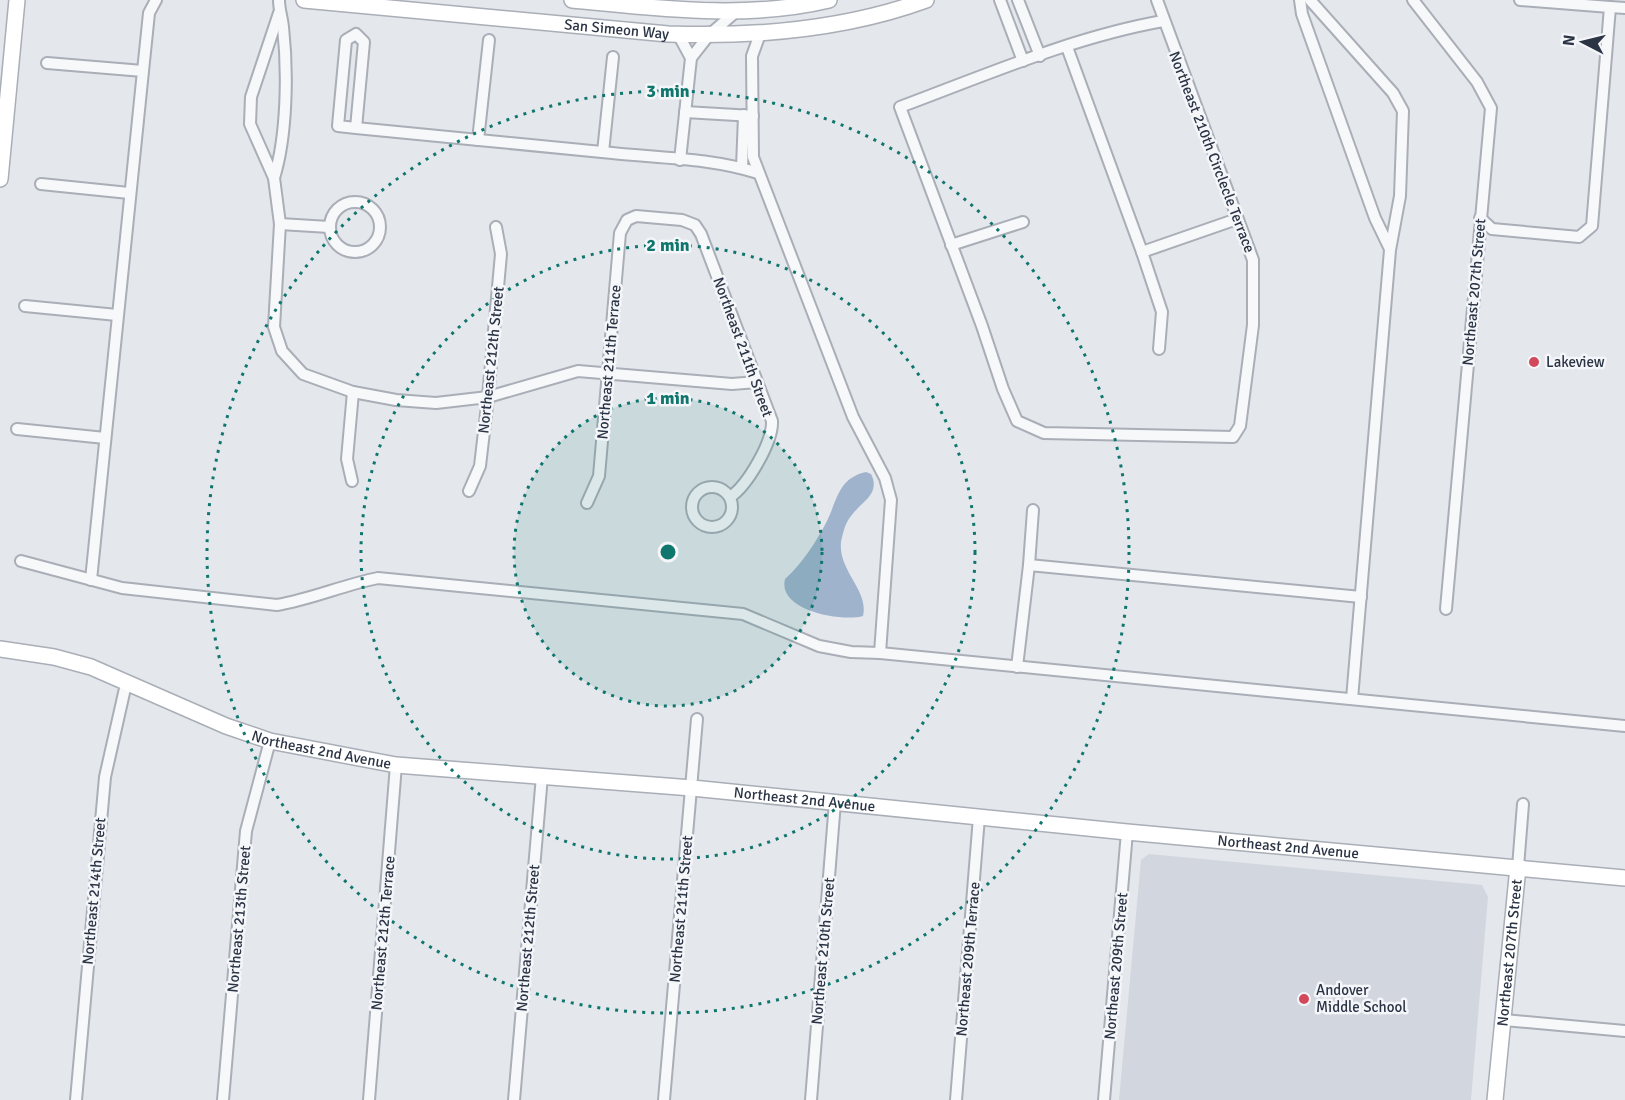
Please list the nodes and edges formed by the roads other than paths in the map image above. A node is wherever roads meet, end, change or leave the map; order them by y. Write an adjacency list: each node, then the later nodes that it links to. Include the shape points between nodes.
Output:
1 (17, 0): 43 (street)
2 (279, 0): 19 (street)
3 (304, 0): 22 (street, San Simeon Way)
4 (572, 0): 17 (street, San Simeon Way)
5 (828, 0): 18 (street, San Simeon Way)
6 (926, 0): 23 (street, San Simeon Way, via 844,23)
7 (1000, 0): 32 (street)
8 (1018, 0): 29 (street)
9 (1157, 0): 21 (street)
10 (1300, 0): 55 (street, via 1375,218)
11 (1310, 0): 55 (street, via 1394,93 1403,111 1400,196)
12 (1413, 0): 47 (street, Northeast 207th Street, via 1477,82 1491,108)
13 (1520, 0): 15 (street)
14 (153, 4): 34 (street)
15 (1610, 7): 16 (street); 47 (street, via 1592,226 1579,237 1492,229)
16 (1625, 8)
17 (707, 10): 18 (street, San Simeon Way); 20 (street)
18 (738, 10): 20 (street)
19 (279, 13): 44 (street, via 283,26 285,96); 44 (street, via 251,97 250,124)
20 (725, 21): 24 (street); 25 (street)
21 (1163, 21): 27 (street, Northeast 210th Circlecle Terrace, via 1121,28); 48 (street, Northeast 210th Circlecle Terrace)
22 (678, 34): 24 (street, San Simeon Way); 31 (street)
23 (760, 34): 25 (street, San Simeon Way); 28 (street)
24 (709, 35): 25 (street, San Simeon Way); 31 (street)
25 (740, 35): 28 (street)
26 (489, 40): 38 (street)
27 (1067, 48): 29 (street, Northeast 210th Circlecle Terrace); 56 (street)
28 (752, 56): 36 (street)
29 (1040, 56): 32 (street, Northeast 210th Circlecle Terrace)
30 (613, 57): 39 (street)
31 (691, 58): 35 (street)
32 (1023, 61): 54 (street, Northeast 210th Circlecle Terrace, via 900,107)
33 (46, 63): 34 (street)
34 (143, 71): 46 (street)
35 (686, 112): 36 (street); 40 (street)
36 (748, 116): 41 (street); 42 (street)
37 (356, 128): 37 (street, via 338,126 346,40 356,34 364,42); 38 (street)
38 (478, 140): 39 (street)
39 (603, 152): 40 (street)
40 (680, 160): 41 (street)
41 (742, 168): 42 (street)
42 (758, 173): 77 (street, via 853,417 885,478 891,500)
43 (0, 178)
44 (274, 178): 51 (street)
45 (41, 184): 46 (street)
46 (129, 193): 58 (street)
47 (1480, 218): 75 (street, Northeast 207th Street)
48 (1237, 219): 54 (street, Northeast 210th Circlecle Terrace, via 1253,260 1253,325 1240,426 1233,437 1044,433 1017,421); 56 (street)
49 (627, 220): 60 (street, Northeast 211th Terrace, via 620,233); 61 (street, Northeast 211th Street, via 636,216 695,225)
50 (1023, 222): 54 (street)
51 (280, 224): 52 (street); 62 (street, via 274,327 282,351 303,374)
52 (329, 227): 52 (street, via 335,243 349,252 372,245 380,230 376,214 356,202 334,212)
53 (496, 227): 63 (street, Northeast 212th Street, via 501,254)
54 (951, 245)
55 (1390, 250): 74 (street)
56 (1142, 252): 59 (street, via 1162,312)
57 (26, 306): 58 (street)
58 (117, 315): 65 (street)
59 (1160, 349)
60 (607, 373): 61 (street, via 732,384); 63 (street, via 578,371); 69 (street, Northeast 211th Terrace, via 599,476)
61 (757, 382): 68 (street, Northeast 211th Street, via 772,431 739,492)
62 (353, 392): 63 (street, via 436,403); 66 (street, via 347,459)
63 (488, 397): 67 (street, Northeast 212th Street, via 480,466)
64 (17, 429): 65 (street)
65 (105, 438): 73 (street)
66 (352, 480)
67 (469, 491)
68 (730, 497)
69 (587, 503)
70 (1033, 510): 72 (street)
71 (21, 561): 73 (street)
72 (1029, 566): 74 (street); 78 (street)
73 (92, 580): 77 (street, via 122,588 277,605 343,585 389,580 742,614 819,646)
74 (1361, 597): 80 (street)
75 (1446, 609)
76 (0, 649): 79 (street, Northeast 2nd Avenue, via 91,667)
77 (880, 653): 78 (street)
78 (1017, 667): 80 (street)
79 (126, 684): 83 (street, Northeast 2nd Avenue); 95 (street, Northeast 214th Street, via 105,777)
80 (1352, 699): 82 (street)
81 (697, 719): 86 (street, Northeast 211th Street)
82 (1625, 726)
83 (270, 741): 84 (street, Northeast 2nd Avenue); 96 (street, Northeast 213th Street, via 246,831)
84 (396, 765): 85 (street, Northeast 2nd Avenue); 97 (street, Northeast 212th Terrace)
85 (542, 776): 86 (street, Northeast 2nd Avenue); 98 (street, Northeast 212th Street)
86 (692, 788): 87 (street, Northeast 2nd Avenue); 99 (street, Northeast 211th Street)
87 (835, 802): 89 (street, Northeast 2nd Avenue); 100 (street, Northeast 210th Street)
88 (1523, 804): 91 (street, Northeast 207th Street)
89 (979, 817): 90 (street, Northeast 2nd Avenue); 101 (street, Northeast 209th Terrace)
90 (1127, 832): 91 (street, Northeast 2nd Avenue); 102 (street, Northeast 209th Street)
91 (1518, 867): 92 (street, Northeast 2nd Avenue); 93 (street, Northeast 207th Street)
92 (1625, 878)
93 (1503, 1020): 94 (street); 103 (street, Northeast 207th Street)
94 (1625, 1031)
95 (76, 1100)
96 (223, 1100)
97 (369, 1100)
98 (514, 1100)
99 (664, 1100)
100 (811, 1100)
101 (956, 1100)
102 (1104, 1100)
103 (1495, 1100)

